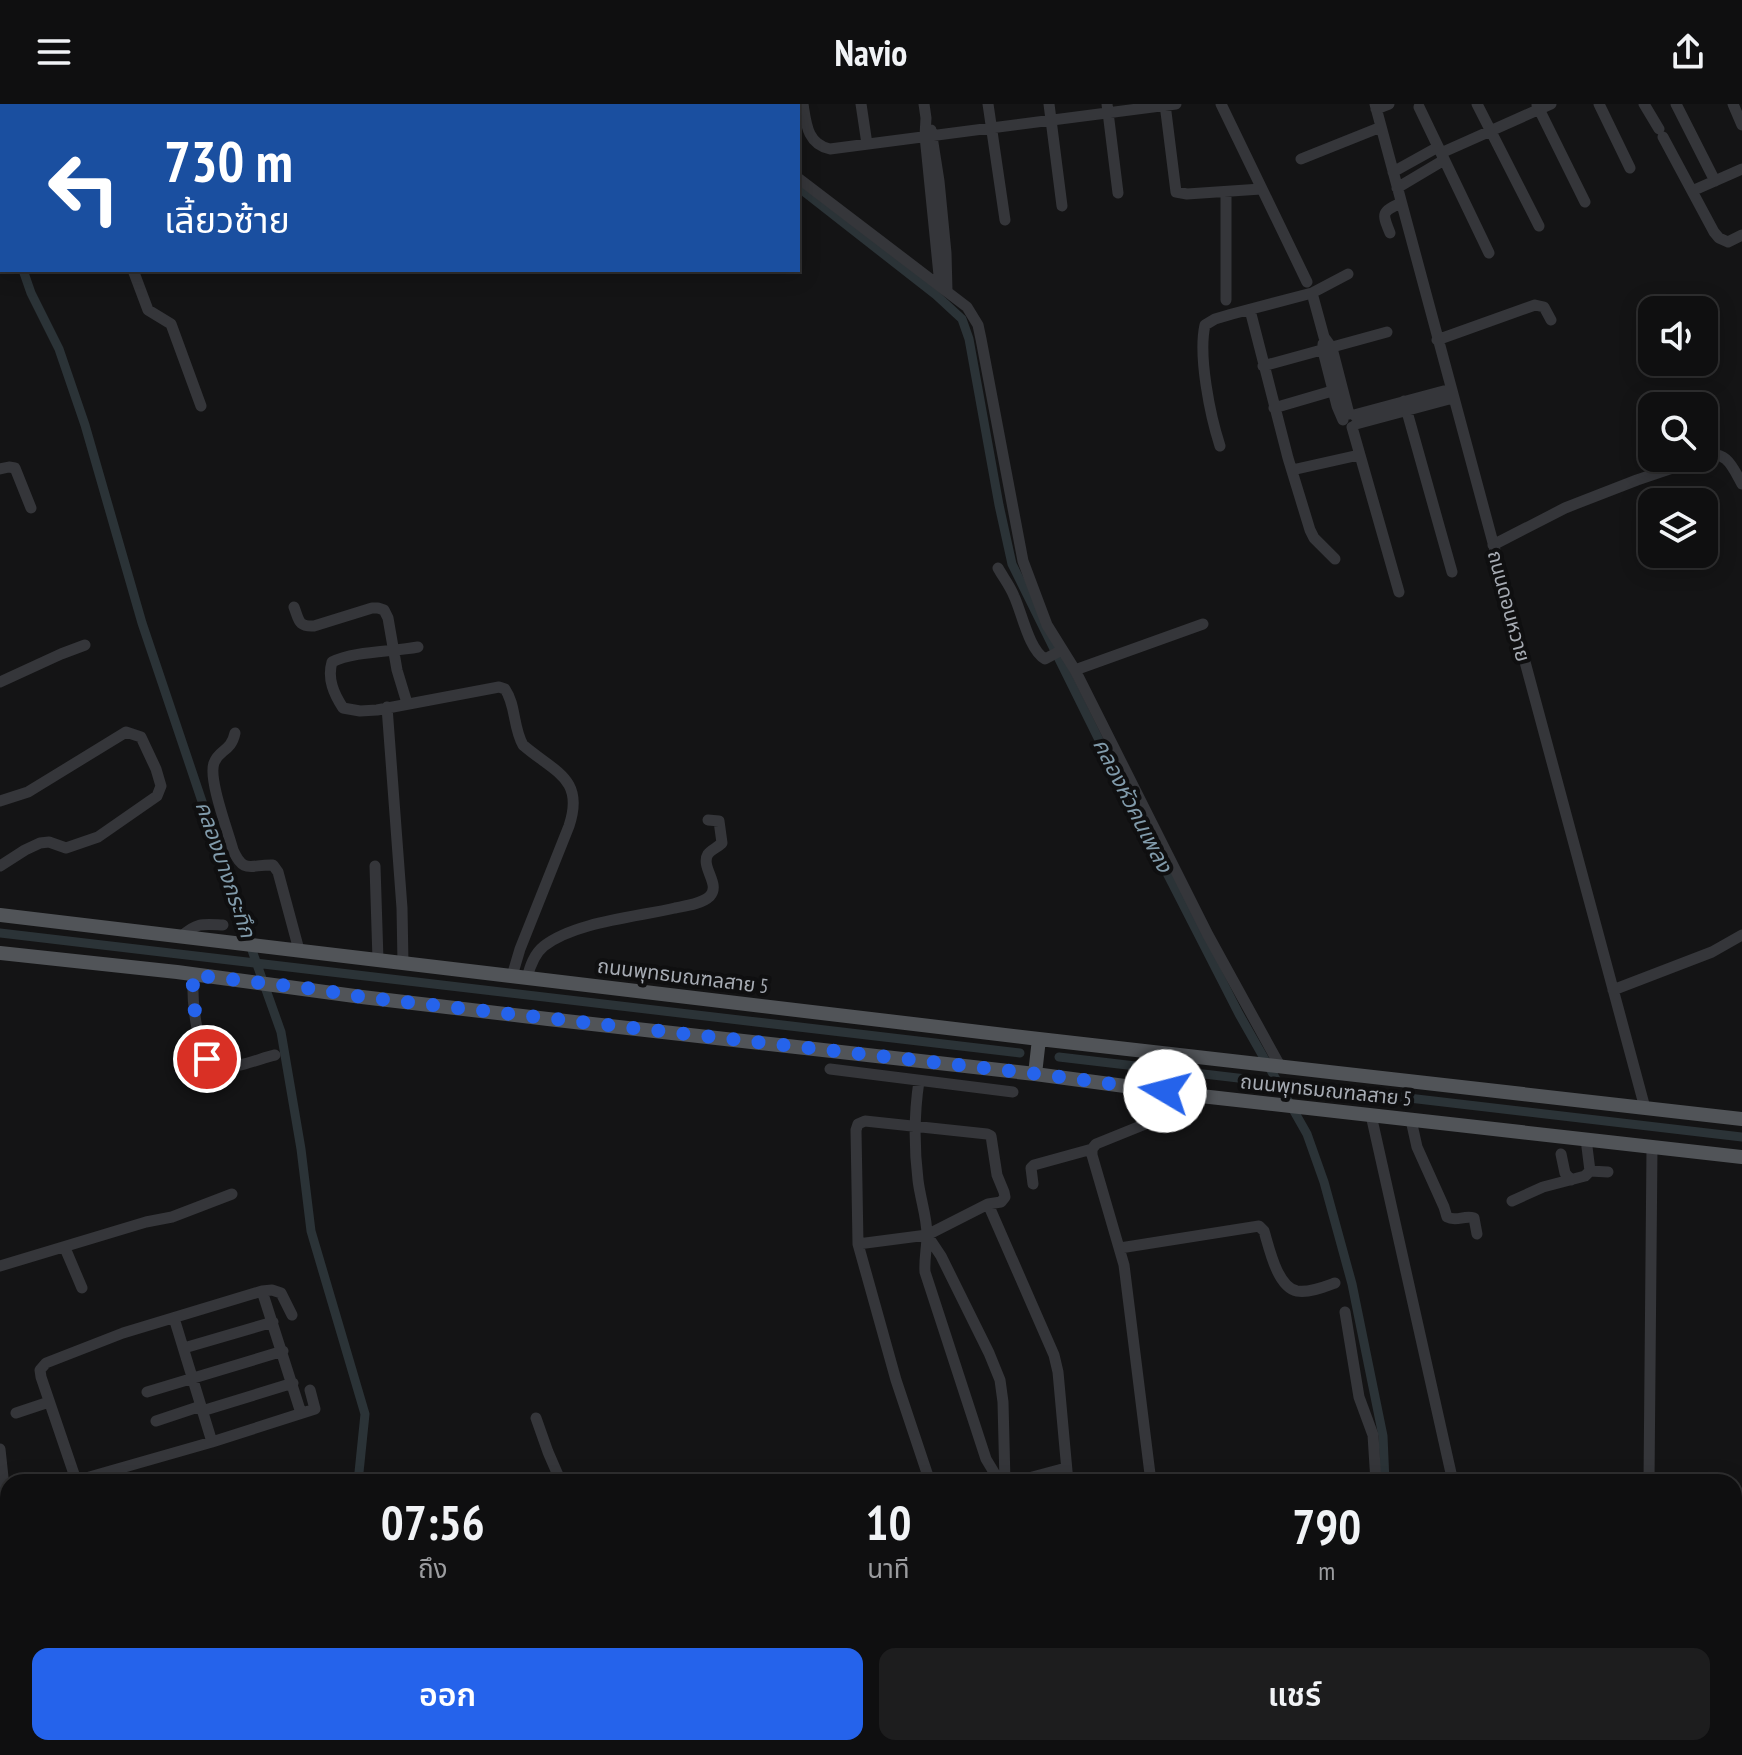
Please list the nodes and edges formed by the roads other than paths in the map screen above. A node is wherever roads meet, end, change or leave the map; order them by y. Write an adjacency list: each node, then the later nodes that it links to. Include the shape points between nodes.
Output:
1 (803, 104): 24 (street, via 810,135 823,148)
2 (861, 104): 24 (street)
3 (924, 104): 23 (street)
4 (988, 104): 20 (street)
5 (1049, 104): 18 (street)
6 (1169, 104): 17 (street); 35 (street, via 1176,192)
7 (1221, 104): 33 (street)
8 (1389, 104): 14 (street)
9 (1477, 104): 22 (street)
10 (1599, 104): 27 (street)
11 (1644, 104): 34 (street)
12 (1676, 104): 31 (street)
13 (1733, 104): 19 (street)
14 (1376, 106): 21 (street, ถนนดอนหวาย)
15 (1543, 106): 22 (street); 37 (street)
16 (1419, 107): 25 (street)
17 (1107, 108): 18 (street); 36 (street)
18 (1051, 121): 20 (street); 39 (street)
19 (1742, 125)
20 (991, 127): 23 (street); 40 (street)
21 (1381, 127): 26 (street); 29 (street, ถนนดอนหวาย)
22 (1490, 131): 25 (street); 41 (street)
23 (929, 135): 24 (street); 48 (street)
24 (867, 144)
25 (1441, 153): 29 (street); 32 (street); 45 (street)
26 (1301, 159)
27 (1630, 168)
28 (1742, 169): 31 (street)
29 (1393, 172): 32 (street, ถนนดอนหวาย)
30 (800, 180): 48 (street)
31 (1715, 181): 34 (street)
32 (1397, 188): 38 (street, ถนนดอนหวาย)
33 (1261, 189): 35 (street); 49 (street)
34 (1692, 191): 43 (street, via 1714,232 1728,242)
35 (1226, 192): 50 (street)
36 (1118, 193)
37 (1585, 202)
38 (1401, 203): 42 (street, via 1384,213); 54 (street, ถนนดอนหวาย)
39 (1062, 206)
40 (1005, 220)
41 (1539, 226)
42 (1390, 233)
43 (1738, 237): 44 (street)
44 (1742, 252)
45 (1489, 253)
46 (134, 272): 59 (street, via 148,310 171,324)
47 (1348, 274): 49 (street)
48 (943, 288): 81 (street, via 967,307 978,325 1023,561)
49 (1310, 288): 51 (street); 55 (street)
50 (1226, 300)
51 (1250, 310): 56 (street); 63 (street, via 1209,321 1203,331)
52 (1551, 320): 54 (street, via 1544,307 1535,305)
53 (1387, 332): 55 (street)
54 (1437, 340): 58 (street, ถนนดอนหวาย)
55 (1327, 350): 56 (street); 57 (street)
56 (1263, 366): 61 (street)
57 (1337, 390): 61 (street); 62 (street)
58 (1452, 393): 60 (street); 71 (street, ถนนดอนหวาย)
59 (201, 406)
60 (1406, 406): 62 (street); 74 (street)
61 (1274, 408): 67 (street)
62 (1351, 420): 65 (street)
63 (1220, 446)
64 (1718, 454): 69 (street, via 1730,462)
65 (1359, 455): 67 (street); 75 (street)
66 (0, 469): 70 (street, via 15,468)
67 (1292, 470): 72 (street, via 1314,538)
68 (1661, 472): 71 (street, via 1565,508)
69 (1742, 484)
70 (31, 508)
71 (1493, 545): 101 (street, ถนนดอนหวาย)
72 (1335, 559)
73 (998, 568): 81 (street, via 1039,656)
74 (1452, 572)
75 (1399, 592)
76 (294, 607): 80 (street, via 305,626 372,608 384,610)
77 (1203, 624): 82 (street)
78 (85, 645): 83 (street)
79 (418, 647): 80 (street)
80 (394, 651): 84 (street); 85 (street, via 339,659 330,671 343,708)
81 (1056, 653): 82 (street)
82 (1075, 670): 104 (street)
83 (0, 682)
84 (407, 703): 85 (street); 100 (street, via 505,689 523,745 571,788 574,810 520,949)
85 (387, 707): 98 (street)
86 (235, 733): 95 (street, via 216,758 212,775 233,850 243,866 273,865 278,872)
87 (0, 801): 89 (street, via 28,792 126,732 141,737 161,786 157,796 98,837 66,848 40,843)
88 (708, 820): 100 (street, via 719,821 722,837 706,859 710,896 564,934 542,947)
89 (0, 866)
90 (375, 866): 97 (street)
91 (0, 915): 94 (main road, ถนนพุทธมณฑลสาย 5)
92 (223, 925): 94 (street, via 191,927)
93 (1742, 935): 101 (street)
94 (182, 936): 95 (main road, ถนนพุทธมณฑลสาย 5)
95 (299, 950): 97 (main road, ถนนพุทธมณฑลสาย 5)
96 (0, 953): 99 (main road, ถนนพุทธมณฑลสาย 5)
97 (378, 960): 98 (main road, ถนนพุทธมณฑลสาย 5)
98 (403, 963): 100 (main road, ถนนพุทธมณฑลสาย 5)
99 (193, 975): 103 (street, via 195,1016 211,1063 226,1067); 105 (main road, ถนนพุทธมณฑลสาย 5)
100 (520, 977): 102 (main road, ถนนพุทธมณฑลสาย 5)
101 (1613, 990): 112 (street, ถนนดอนหวาย)
102 (1039, 1039): 104 (main road, ถนนพุทธมณฑลสาย 5); 107 (main road)
103 (275, 1055)
104 (1280, 1066): 112 (main road, ถนนพุทธมณฑลสาย 5)
105 (969, 1067): 107 (main road, ถนนพุทธมณฑลสาย 5); 109 (street)
106 (830, 1069): 108 (street)
107 (1035, 1074): 111 (main road, ถนนพุทธมณฑลสาย 5)
108 (922, 1081): 109 (street); 116 (street)
109 (965, 1086): 110 (street)
110 (1013, 1092)
111 (1192, 1095): 113 (main road, ถนนพุทธมณฑลสาย 5); 119 (street, via 1185,1108)
112 (1645, 1108): 114 (main road, ถนนพุทธมณฑลสาย 5)
113 (1371, 1115): 115 (main road, ถนนพุทธมณฑลสาย 5); 168 (street)
114 (1742, 1119)
115 (1411, 1120): 117 (main road, ถนนพุทธมณฑลสาย 5); 129 (street, via 1447,1217 1474,1218)
116 (916, 1128): 128 (street, via 991,1136 1005,1197); 130 (street, via 917,1177); 131 (street, via 858,1124)
117 (1586, 1139): 118 (main road, ถนนพุทธมณฑลสาย 5); 122 (street)
118 (1652, 1147): 121 (main road, ถนนพุทธมณฑลสาย 5); 169 (street)
119 (1092, 1149): 125 (street, via 1034,1165); 133 (street)
120 (1561, 1154): 124 (street)
121 (1742, 1157)
122 (1590, 1171): 123 (street); 124 (street)
123 (1608, 1172)
124 (1571, 1180): 127 (street)
125 (1033, 1184)
126 (232, 1194): 132 (street)
127 (1512, 1201)
128 (988, 1204): 130 (street); 156 (street, via 1054,1355)
129 (1477, 1234)
130 (927, 1235): 131 (street); 162 (street, via 925,1272); 163 (street, via 1000,1380)
131 (858, 1244): 161 (street)
132 (65, 1248): 134 (street); 136 (street)
133 (1120, 1248): 135 (street, via 1259,1226 1280,1277 1293,1290); 166 (street)
134 (0, 1266)
135 (1335, 1283)
136 (82, 1288)
137 (262, 1291): 139 (street, via 281,1293); 140 (street); 141 (street)
138 (1345, 1312): 167 (street, via 1359,1397 1373,1435)
139 (292, 1315)
140 (174, 1318): 142 (street); 148 (street, via 46,1363 40,1370)
141 (273, 1322): 142 (street); 143 (street)
142 (184, 1348): 144 (street)
143 (283, 1351): 144 (street); 145 (street)
144 (191, 1377): 147 (street); 149 (street)
145 (293, 1383): 149 (street); 151 (street)
146 (310, 1390): 151 (street, via 315,1409)
147 (147, 1392)
148 (49, 1402): 150 (street); 158 (street)
149 (202, 1408): 153 (street); 154 (street)
150 (16, 1413)
151 (301, 1413): 154 (street)
152 (536, 1418): 160 (street)
153 (156, 1421)
154 (212, 1442): 159 (street)
155 (0, 1449): 157 (street)
156 (1066, 1468): 164 (street); 165 (street)
157 (4, 1474)
158 (72, 1474)
159 (99, 1474)
160 (558, 1474)
161 (927, 1474)
162 (995, 1474)
163 (1004, 1474)
164 (1044, 1474)
165 (1067, 1474)
166 (1150, 1474)
167 (1375, 1474)
168 (1451, 1474)
169 (1649, 1474)

